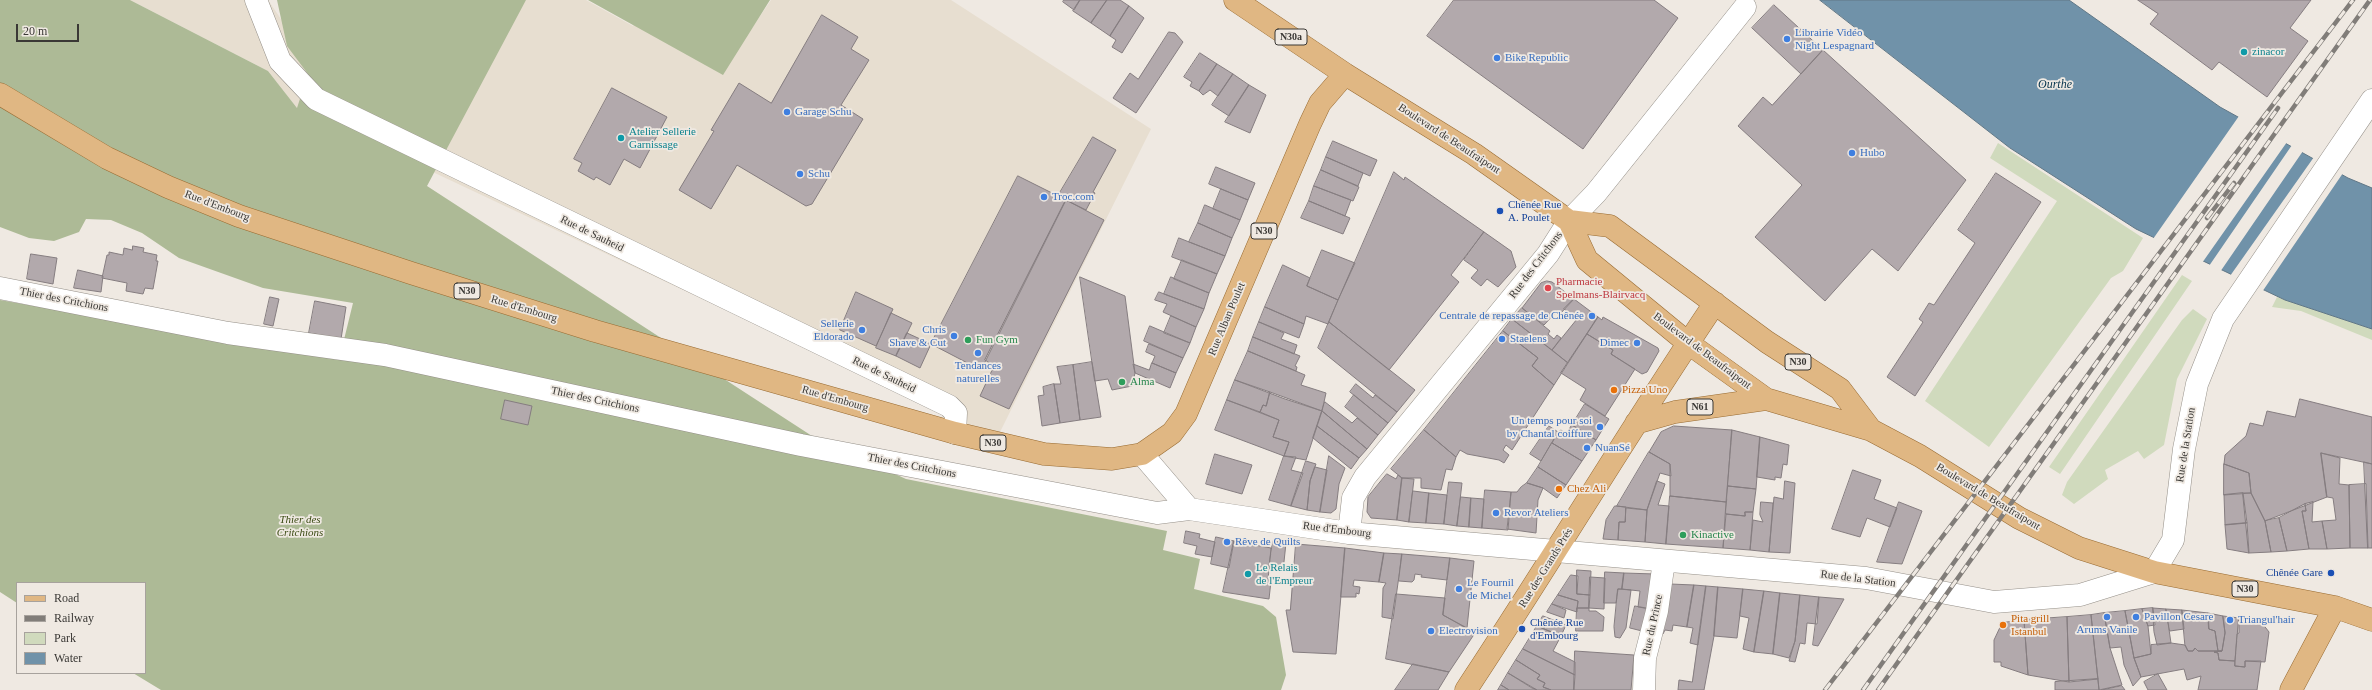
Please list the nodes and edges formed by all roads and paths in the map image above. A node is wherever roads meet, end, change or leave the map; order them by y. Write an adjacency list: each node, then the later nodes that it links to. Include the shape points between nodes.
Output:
1 (256, 0): 14 (street, Rue de Sauheid, via 280,61 316,99 949,406 956,413)
2 (1235, 0): 4 (main road, N30a)
3 (1745, 8): 7 (street, Rue des Critchons, via 1596,193)
4 (1346, 74): 7 (main road, Boulevard de Beaufraipont / N30, via 1474,154); 15 (main road, Rue Alban Poulet / N30, via 1320,103 1310,124 1186,414 1172,433)
5 (0, 94): 14 (main road, Rue d'Embourg / N30, via 107,158 238,216 411,274 595,331)
6 (2367, 108): 20 (street, Rue de la Station, via 2223,319 2197,384 2184,449 2173,540)
7 (1569, 221): 9 (main road, Boulevard de Beaufraipont / N30, via 1610,226); 10 (main road, Boulevard de Beaufraipont / N30, via 1587,260); 17 (street, Rue des Critchons, via 1548,254 1365,477 1353,498)
8 (0, 288): 16 (street, Thier des Critchions, via 228,333 385,355 801,445 1102,503 1157,513)
9 (1715, 303): 10 (main road, Rue des Grands Prés); 13 (main road, Boulevard de Beaufraipont / N30, via 1767,342 1840,389)
10 (1688, 343): 11 (main road, Boulevard de Beaufraipont / N30); 12 (main road, Rue des Grands Prés)
11 (1766, 399): 12 (main road, N61, via 1675,412); 13 (main road, Boulevard de Beaufraipont / N30)
12 (1636, 423): 18 (main road, Rue des Grands Prés)
13 (1871, 430): 20 (main road, Boulevard de Beaufraipont / N30, via 1920,456 2019,518 2079,548)
14 (955, 433): 15 (main road, Rue Alban Poulet / N30, via 1032,451 1112,459)
15 (1142, 454): 16 (street)
16 (1189, 509): 17 (street, Rue d'Embourg)
17 (1349, 533): 18 (street, Rue d'Embourg)
18 (1557, 551): 19 (street, Rue de la Station); 24 (main road, Rue des Grands Prés)
19 (1664, 561): 20 (street, Rue de la Station, via 1866,578 1994,602 2080,595); 25 (street, Rue du Prince, via 1657,611 1646,658)
20 (2154, 572): 22 (main road, Rue de la Station / N30)
21 (2372, 604): 22 (main road, Rue de la Station / N30)
22 (2335, 607): 23 (main road, Rue de la Station / N30); 26 (main road)
23 (2372, 620)
24 (1466, 690)
25 (1644, 690)
26 (2291, 690)

